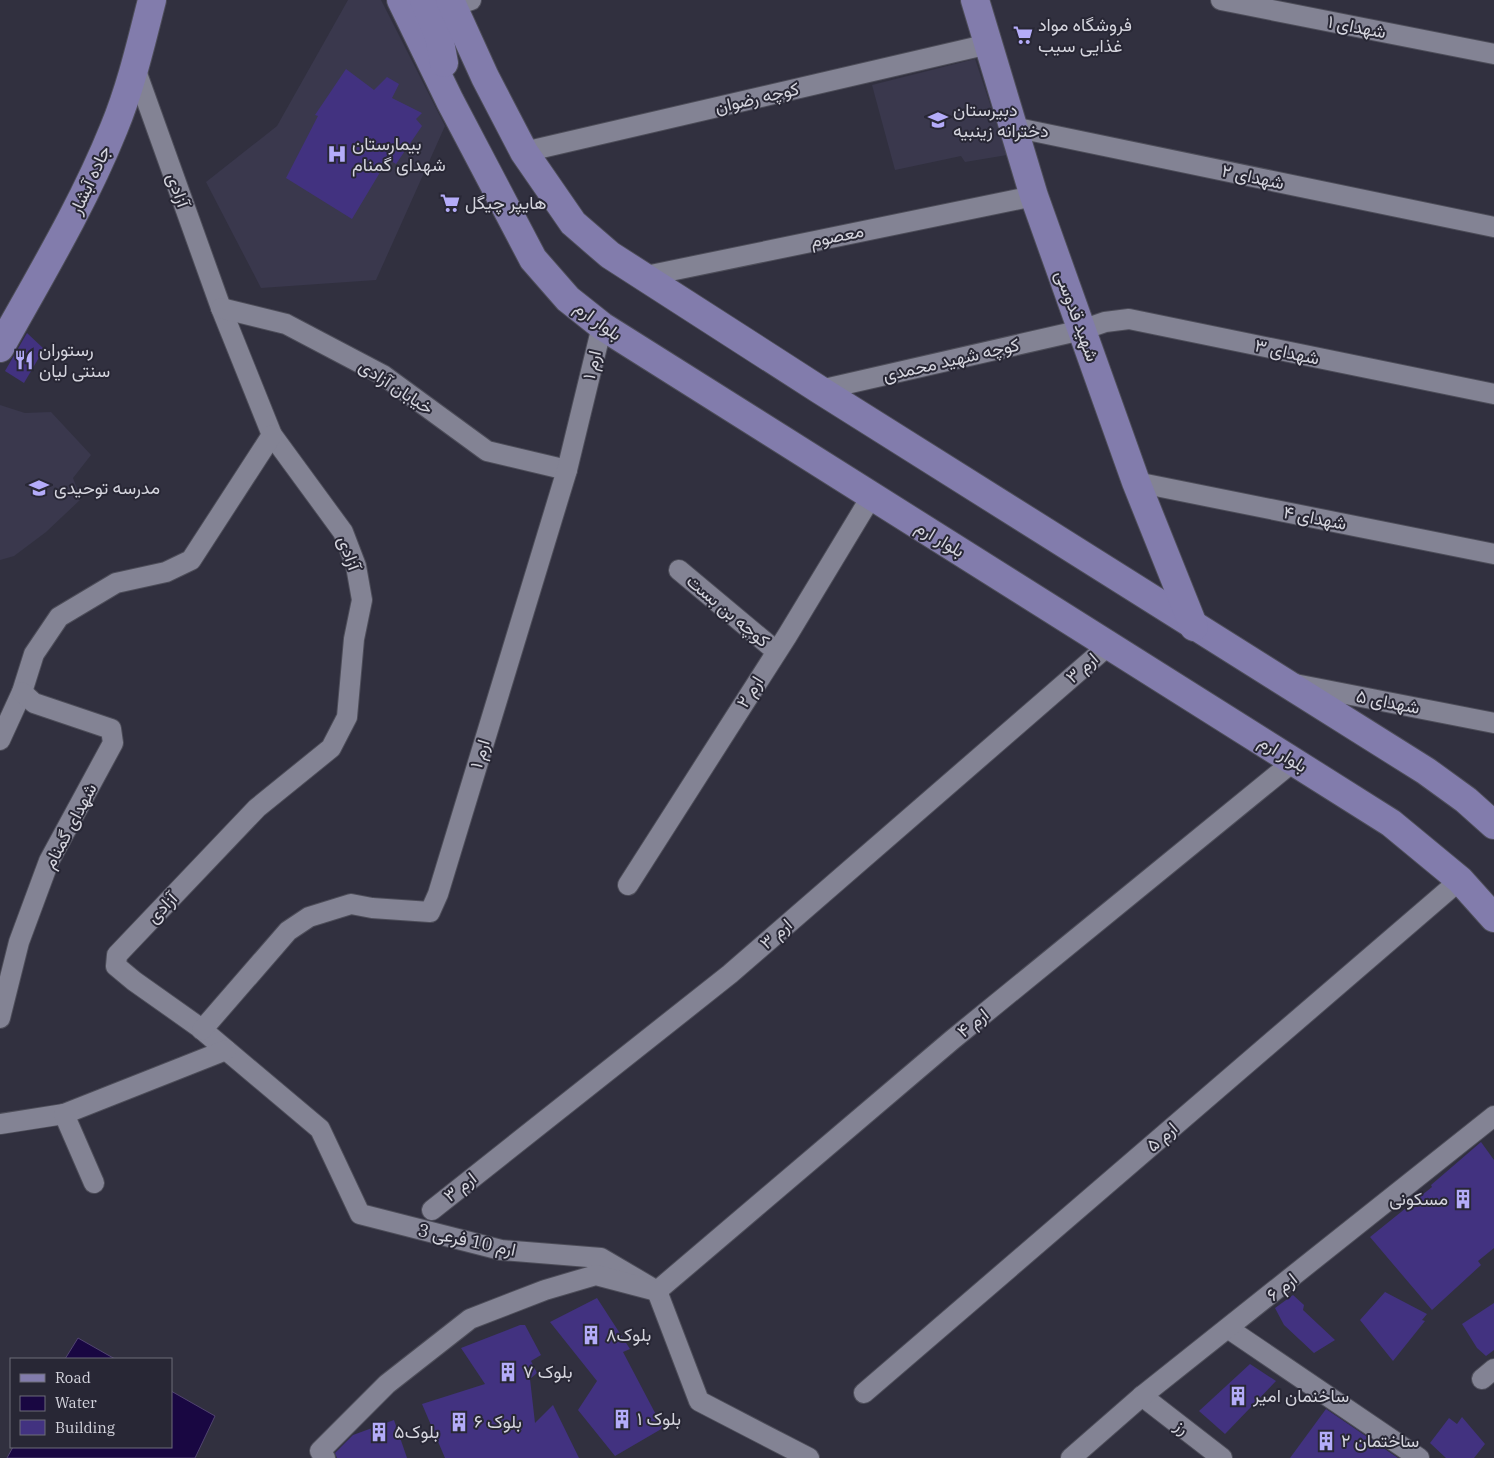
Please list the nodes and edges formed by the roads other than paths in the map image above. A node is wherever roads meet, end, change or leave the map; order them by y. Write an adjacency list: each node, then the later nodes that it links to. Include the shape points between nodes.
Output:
1 (152, 0): 9 (main road, جاده آبشار)
2 (401, 0): 10 (main road, بلوار ارم)
3 (424, 0): 10 (main road, via 439,36)
4 (464, 0): 12 (main road, via 485,77)
5 (975, 0): 7 (main road, شهید قدوسی)
6 (1221, 0): 8 (street, شهدای ۱)
7 (989, 44): 11 (main road, شهید قدوسی); 12 (street, کوچه رضوان)
8 (1494, 54)
9 (135, 68): 16 (street, آزادی); 19 (main road, جاده آبشار, via 114,128 71,220)
10 (450, 101): 17 (main road, بلوار ارم, via 533,259 568,299)
11 (1013, 127): 13 (main road, شهید قدوسی); 14 (street, شهدای ۲)
12 (524, 152): 15 (main road, via 573,222)
13 (1034, 196): 15 (street, معصوم); 18 (main road, شهید قدوسی)
14 (1494, 227)
15 (641, 277): 20 (main road)
16 (221, 308): 22 (street, آزادی); 23 (street, خیابان آزادی, via 286,324 382,375 488,451)
17 (602, 326): 23 (street, ارم ۱); 25 (main road, بلوار ارم)
18 (1082, 330): 20 (street, کوچه شهید محمدی); 21 (street, شهدای ۳, via 1105,322 1129,319); 24 (main road, شهید قدوسی)
19 (0, 348)
20 (820, 390): 28 (main road)
21 (1494, 394)
22 (272, 435): 32 (street, via 192,560 166,572 116,583 59,617 34,654); 40 (street, آزادی, via 343,532 356,566 362,600 354,639 347,717 331,748 257,808 117,955 116,966)
23 (567, 470): 42 (street, ارم ۱, via 430,912 351,904 309,916 288,931)
24 (1136, 482): 26 (street, شهدای ۴); 28 (main road, شهید قدوسی)
25 (871, 497): 29 (main road, بلوار ارم); 30 (street, ارم ۲)
26 (1494, 554)
27 (680, 570): 30 (street, کوچه بن بست)
28 (1194, 626): 31 (main road)
29 (1109, 644): 35 (main road, بلوار ارم); 48 (street, ارم ۳, via 730,974)
30 (776, 652): 38 (street, ارم ۲)
31 (1281, 681): 33 (street, شهدای ۵); 36 (main road, via 1426,772)
32 (22, 692): 34 (street); 41 (street, شهدای گمنام, via 34,703 111,729 113,743 49,861 19,942)
33 (1494, 723)
34 (0, 740)
35 (1294, 760): 37 (main road, بلوار ارم, via 1391,823); 49 (street, ارم ۴, via 952,1040)
36 (1494, 824)
37 (1460, 880): 39 (main road, بلوار ارم); 51 (street, ارم ۵)
38 (628, 885)
39 (1494, 918)
40 (134, 981): 42 (street, ارم 10 فرعی 3)
41 (0, 1018)
42 (202, 1030): 43 (street, ارم 10 فرعی 3)
43 (226, 1050): 44 (street); 49 (street, ارم 10 فرعی 3, via 320,1129 360,1214 501,1250 601,1258)
44 (64, 1114): 46 (street); 47 (street)
45 (1494, 1116): 50 (street, ارم ۶)
46 (0, 1124)
47 (94, 1183)
48 (432, 1210)
49 (657, 1291): 53 (street, via 596,1275 545,1290 470,1319 387,1384 320,1451); 54 (street, via 699,1401)
50 (1229, 1329): 52 (street, ارم ۶); 57 (street)
51 (864, 1394)
52 (1142, 1396): 55 (street, ارم ۶); 56 (street, رز)
53 (325, 1458)
54 (809, 1458)
55 (1071, 1458)
56 (1222, 1458)
57 (1419, 1458)

